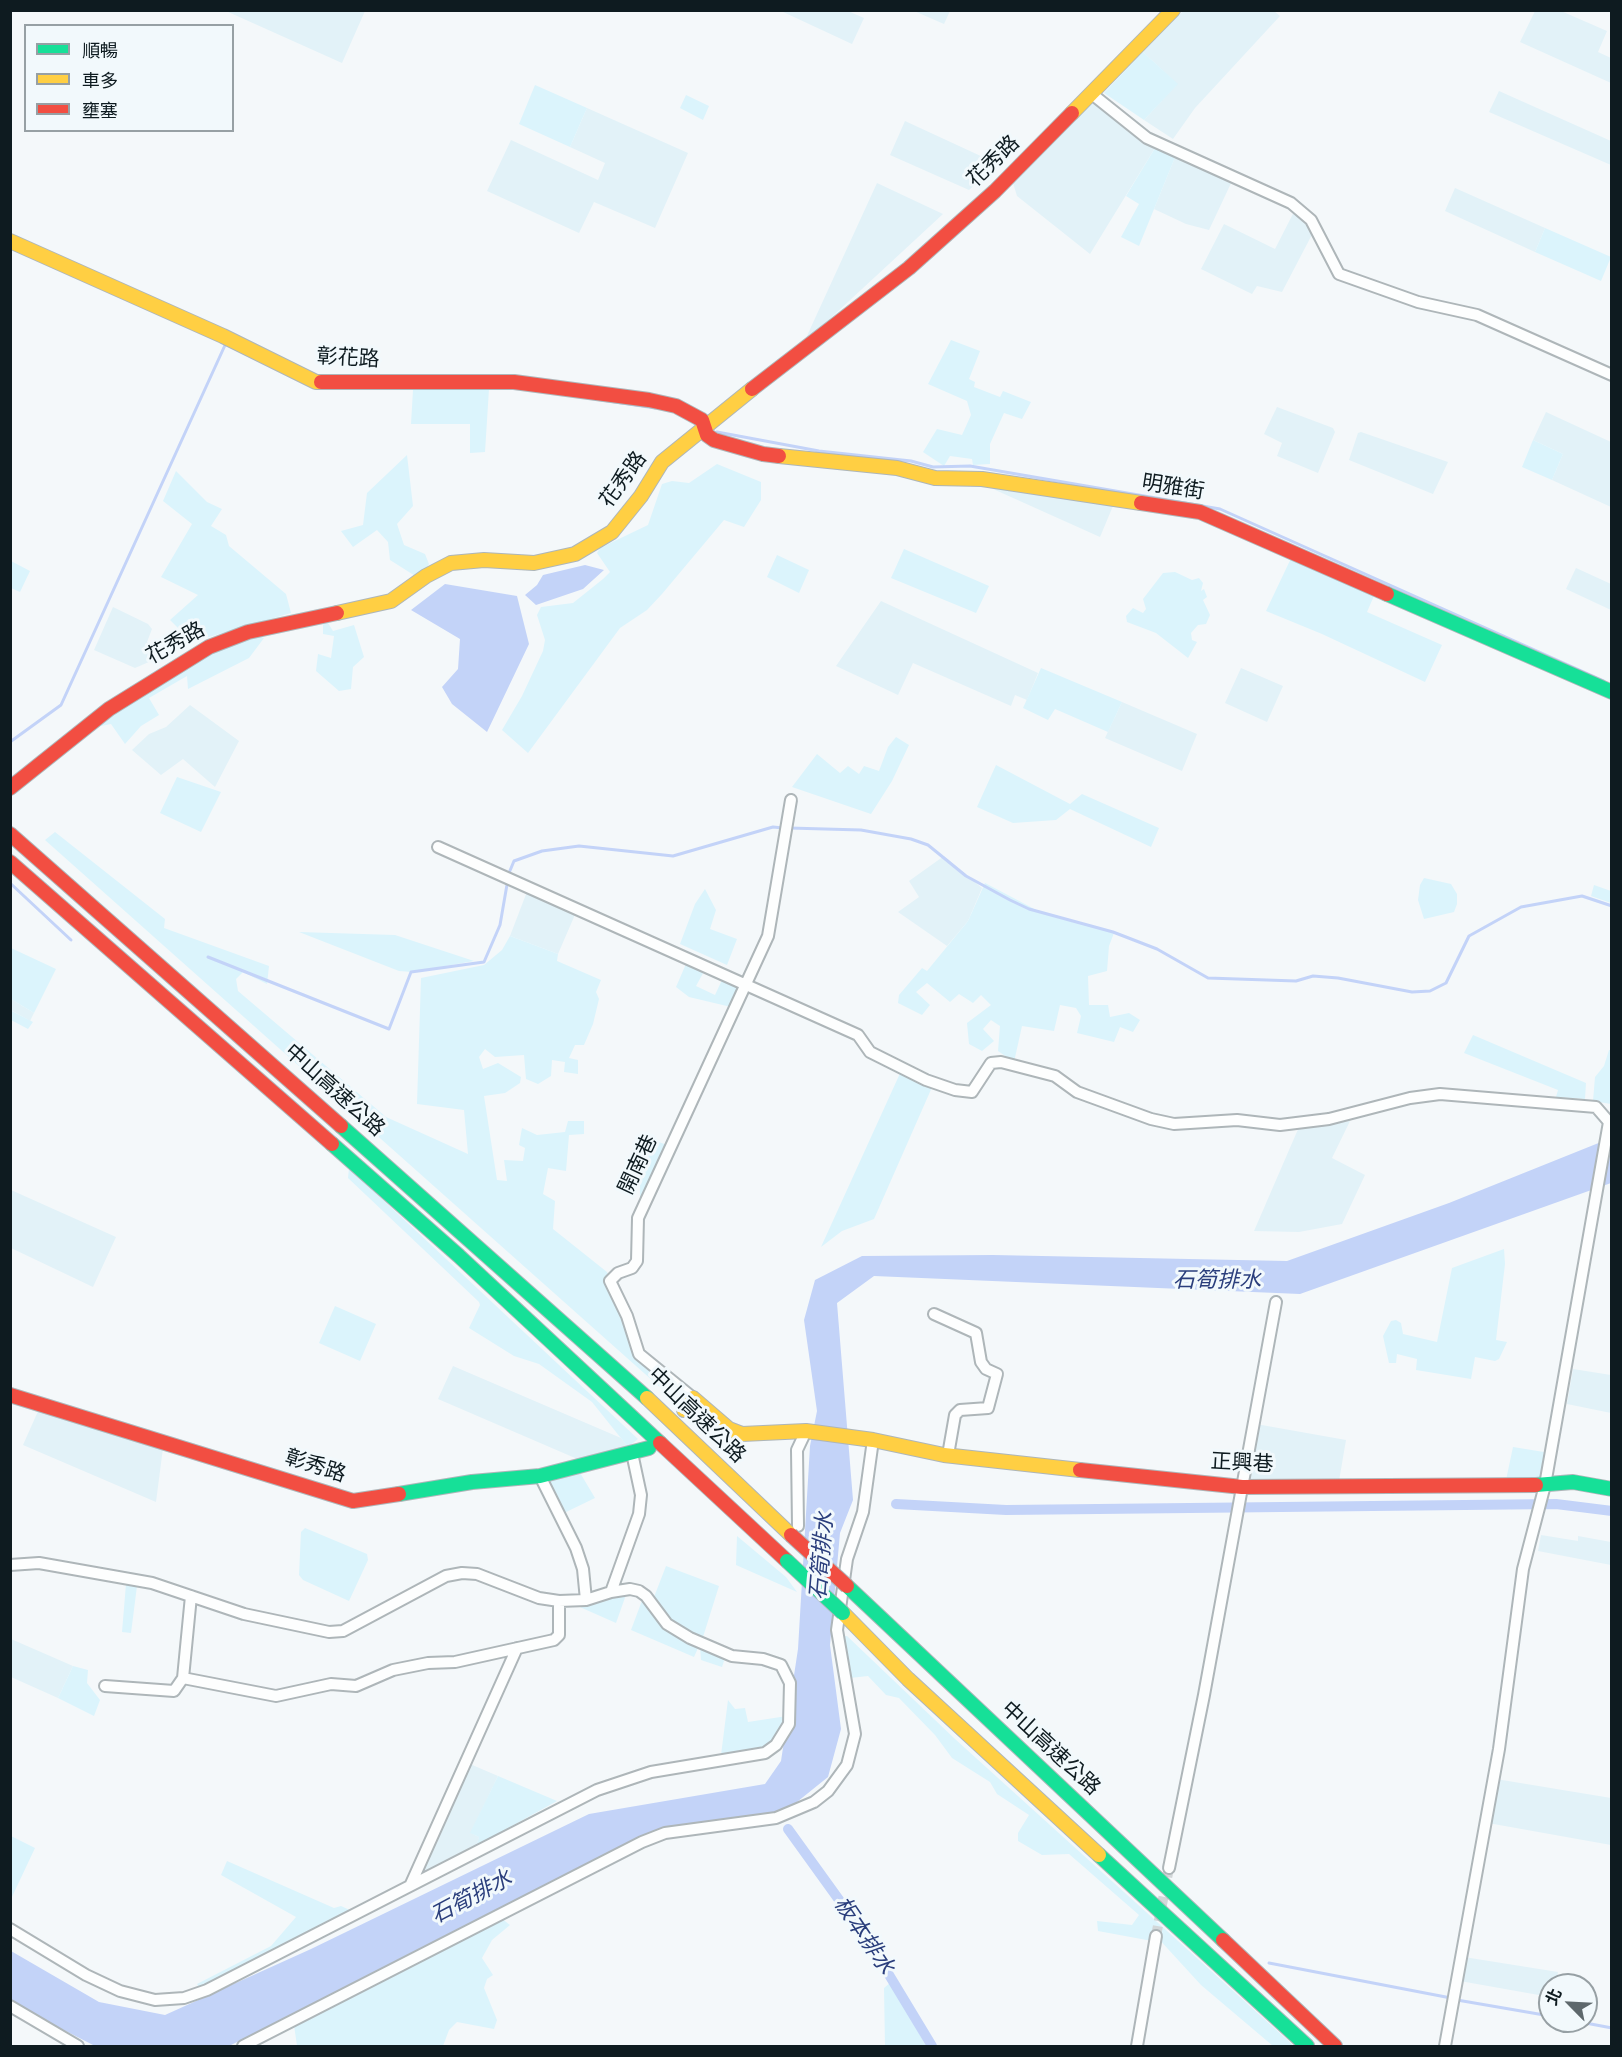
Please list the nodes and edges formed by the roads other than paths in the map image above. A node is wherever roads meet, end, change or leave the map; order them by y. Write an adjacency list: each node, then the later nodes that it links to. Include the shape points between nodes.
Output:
1 (1173, 10): 2 (main road, 花秀路)
2 (1092, 94): 4 (street, via 1147,138 1291,203 1311,220 1340,274 1418,302 1478,315); 5 (main road, 花秀路, via 995,191 909,268)
3 (10, 241): 5 (main road, 彰花路, via 316,382 514,382 669,404 702,420)
4 (1611, 375)
5 (704, 426): 6 (main road, 明雅街, via 714,440 763,454 897,468 935,478 982,479 1215,516); 7 (main road, 花秀路, via 662,462 612,532 575,554 534,563 451,563 392,601 248,632 209,647 109,709)
6 (1611, 692)
7 (12, 787)
8 (791, 800): 12 (street, 開南巷, via 770,926)
9 (10, 834): 27 (main road, 中山高速公路)
10 (438, 847): 12 (street)
11 (10, 862): 44 (main road, 中山高速公路, bridge, via 459,1256 843,1613 908,1680)
12 (746, 983): 16 (street, 開南巷, via 638,1218 637,1261 610,1281 639,1354); 24 (street, via 858,1035 870,1053 955,1090 972,1092 991,1063 1001,1062 1055,1076 1077,1092 1173,1124 1237,1120 1280,1125 1329,1119 1440,1094 1596,1107 1609,1122)
13 (1276, 1302): 25 (street)
14 (934, 1314): 22 (street, via 976,1333 981,1362 997,1374 988,1408 960,1410 955,1415)
15 (10, 1395): 23 (main road, 彰秀路, via 353,1501 472,1482)
16 (693, 1398): 17 (main road); 18 (main road, 開南巷, via 737,1433)
17 (684, 1410)
18 (806, 1431): 19 (main road, 開南巷); 27 (street, via 797,1450)
19 (873, 1440): 22 (main road, 正興巷); 42 (street, via 863,1512 847,1559 837,1630 855,1734 847,1765 828,1791 814,1802 776,1818 665,1833 642,1842)
20 (649, 1448): 21 (main road, 彰秀路)
21 (632, 1453): 23 (main road, 彰秀路); 29 (street, via 641,1505)
22 (948, 1455): 25 (main road, 正興巷)
23 (540, 1476): 31 (street, via 576,1548)
24 (1545, 1485): 25 (main road, 正興巷); 26 (main road, 正興巷, via 1573,1482); 46 (street, via 1523,1569 1499,1749)
25 (1242, 1487): 36 (street)
26 (1611, 1489)
27 (794, 1531): 45 (main road, 中山高速公路, bridge, via 847,1586)
28 (10, 1565): 30 (street, via 39,1563 152,1583)
29 (612, 1592): 31 (street); 37 (street, via 639,1591 667,1624 690,1638 732,1656 781,1665 790,1683 789,1724 781,1740 765,1753 666,1768 616,1782)
30 (191, 1596): 32 (street, via 244,1614 333,1633 446,1576 462,1573 477,1574 539,1598); 34 (street)
31 (586, 1600): 32 (street)
32 (559, 1601): 33 (street, via 556,1639)
33 (517, 1648): 34 (street, via 393,1670 356,1686 331,1684 276,1696); 37 (street)
34 (183, 1678): 35 (street, via 174,1691)
35 (105, 1686)
36 (1169, 1868)
37 (410, 1886): 38 (street, via 207,1990 167,2000 132,1995 97,1981)
38 (10, 1929)
39 (1156, 1936): 43 (street)
40 (10, 2006): 41 (street)
41 (78, 2046)
42 (243, 2046)
43 (1137, 2046)
44 (1307, 2046)
45 (1335, 2046)
46 (1445, 2046)

